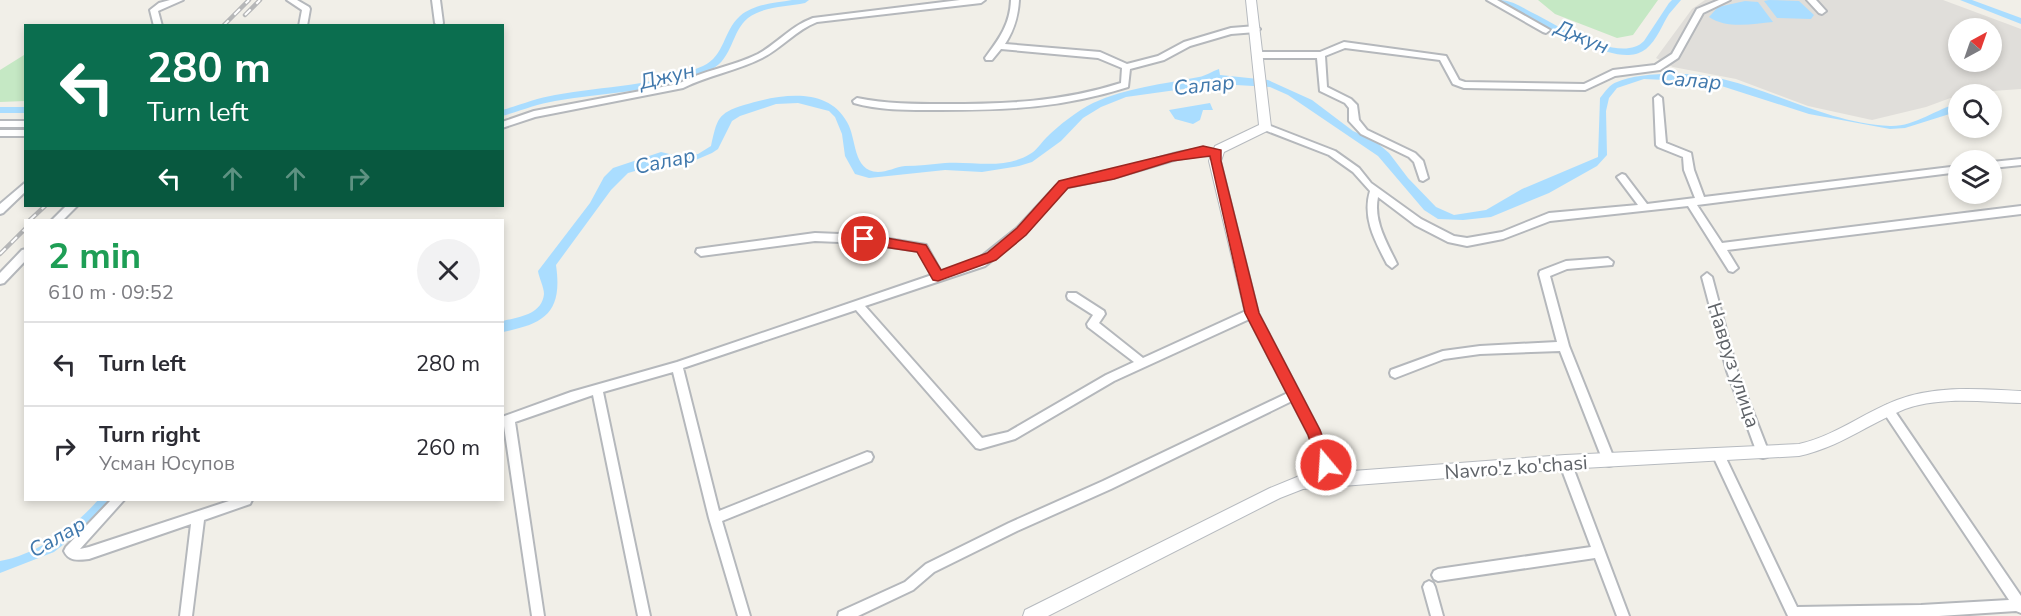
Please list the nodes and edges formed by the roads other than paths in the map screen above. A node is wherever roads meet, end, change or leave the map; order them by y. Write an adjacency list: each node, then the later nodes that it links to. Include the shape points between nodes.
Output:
1 (179, 0): 12 (street, via 154,10)
2 (291, 0): 13 (street, via 306,9)
3 (436, 0): 11 (street)
4 (981, 0): 25 (street, via 816,20 798,27 764,54 731,69 680,86 534,114)
5 (1016, 0): 16 (street, via 1008,36)
6 (1251, 0): 14 (street)
7 (1491, 0): 15 (street)
8 (1726, 0): 18 (street, via 1700,11 1668,62 1657,68 1613,73 1585,87 1464,85 1456,82 1443,58 1344,45)
9 (1810, 0): 10 (street)
10 (1822, 11)
11 (439, 23)
12 (158, 24)
13 (303, 24)
14 (1256, 28): 17 (street); 20 (street, via 1187,44 1161,58)
15 (1546, 30)
16 (999, 46): 19 (street); 20 (street, via 1100,56)
17 (1259, 55): 18 (street); 26 (street)
18 (1321, 55): 34 (street, via 1323,89 1354,107 1353,121 1364,132 1412,155)
19 (989, 58)
20 (1126, 67): 22 (street, via 1125,85 1085,99 1036,105 895,107)
21 (1658, 98): 37 (street, via 1661,145 1688,155)
22 (857, 101)
23 (0, 124): 24 (street)
24 (24, 124)
25 (504, 124)
26 (1265, 127): 29 (street); 36 (street, via 1332,153)
27 (0, 133): 28 (street)
28 (24, 133)
29 (1216, 153): 49 (street, via 1171,156 1064,184 991,257); 54 (street)
30 (2021, 162): 31 (street)
31 (2002, 164)
32 (1948, 170): 37 (street)
33 (1622, 177): 39 (street)
34 (1423, 178)
35 (24, 187): 40 (street)
36 (1375, 190): 39 (street, via 1435,232 1467,242 1503,235 1549,217); 47 (street, via 1370,202 1375,228)
37 (1696, 202): 39 (street); 43 (street)
38 (71, 207): 42 (street)
39 (1645, 208)
40 (0, 210)
41 (2021, 210): 43 (street)
42 (58, 219)
43 (1721, 247): 48 (street)
44 (701, 252): 49 (street, via 815,237 864,239 922,248)
45 (24, 255): 51 (street)
46 (1608, 262): 55 (street, via 1566,265 1544,274)
47 (1392, 264)
48 (1733, 268)
49 (938, 276): 53 (street)
50 (1707, 277): 64 (street, Навруз улица, via 1732,371)
51 (0, 280)
52 (1072, 296): 56 (street, via 1100,314 1092,324)
53 (857, 304): 56 (street, via 981,444 1011,436); 57 (street)
54 (1252, 313): 56 (street); 60 (street)
55 (1564, 346): 58 (street, via 1443,355); 67 (street)
56 (1141, 362)
57 (676, 366): 59 (street); 75 (street)
58 (1395, 373)
59 (597, 388): 63 (street); 83 (street)
60 (1294, 394): 69 (street); 85 (street, via 1013,527 930,568 909,586)
61 (2021, 397): 62 (street, Navro'z ko'chasi, via 1928,397)
62 (1888, 410): 64 (street, Navro'z ko'chasi, via 1831,442); 79 (street)
63 (506, 421): 82 (street)
64 (1763, 453): 65 (street, Navro'z ko'chasi)
65 (1719, 456): 67 (street, Navro'z ko'chasi); 80 (street)
66 (867, 457): 75 (street)
67 (1609, 461): 68 (street, Navro'z ko'chasi)
68 (1565, 462): 70 (street, Navro'z ko'chasi); 76 (street)
69 (1326, 465): 70 (street); 71 (street)
70 (1334, 481): 71 (street, Navro'z ko'chasi)
71 (1302, 482): 86 (street, Navro'z ko'chasi)
72 (117, 501): 74 (street, via 70,551 76,555 89,553)
73 (243, 501): 74 (street)
74 (198, 516): 81 (street)
75 (715, 518): 84 (street)
76 (1599, 552): 77 (street); 88 (street)
77 (1438, 575)
78 (1429, 587): 87 (street)
79 (2020, 606): 80 (street)
80 (1794, 614)
81 (186, 616)
82 (538, 616)
83 (644, 616)
84 (744, 616)
85 (844, 616)
86 (1031, 616)
87 (1437, 616)
88 (1623, 616)

